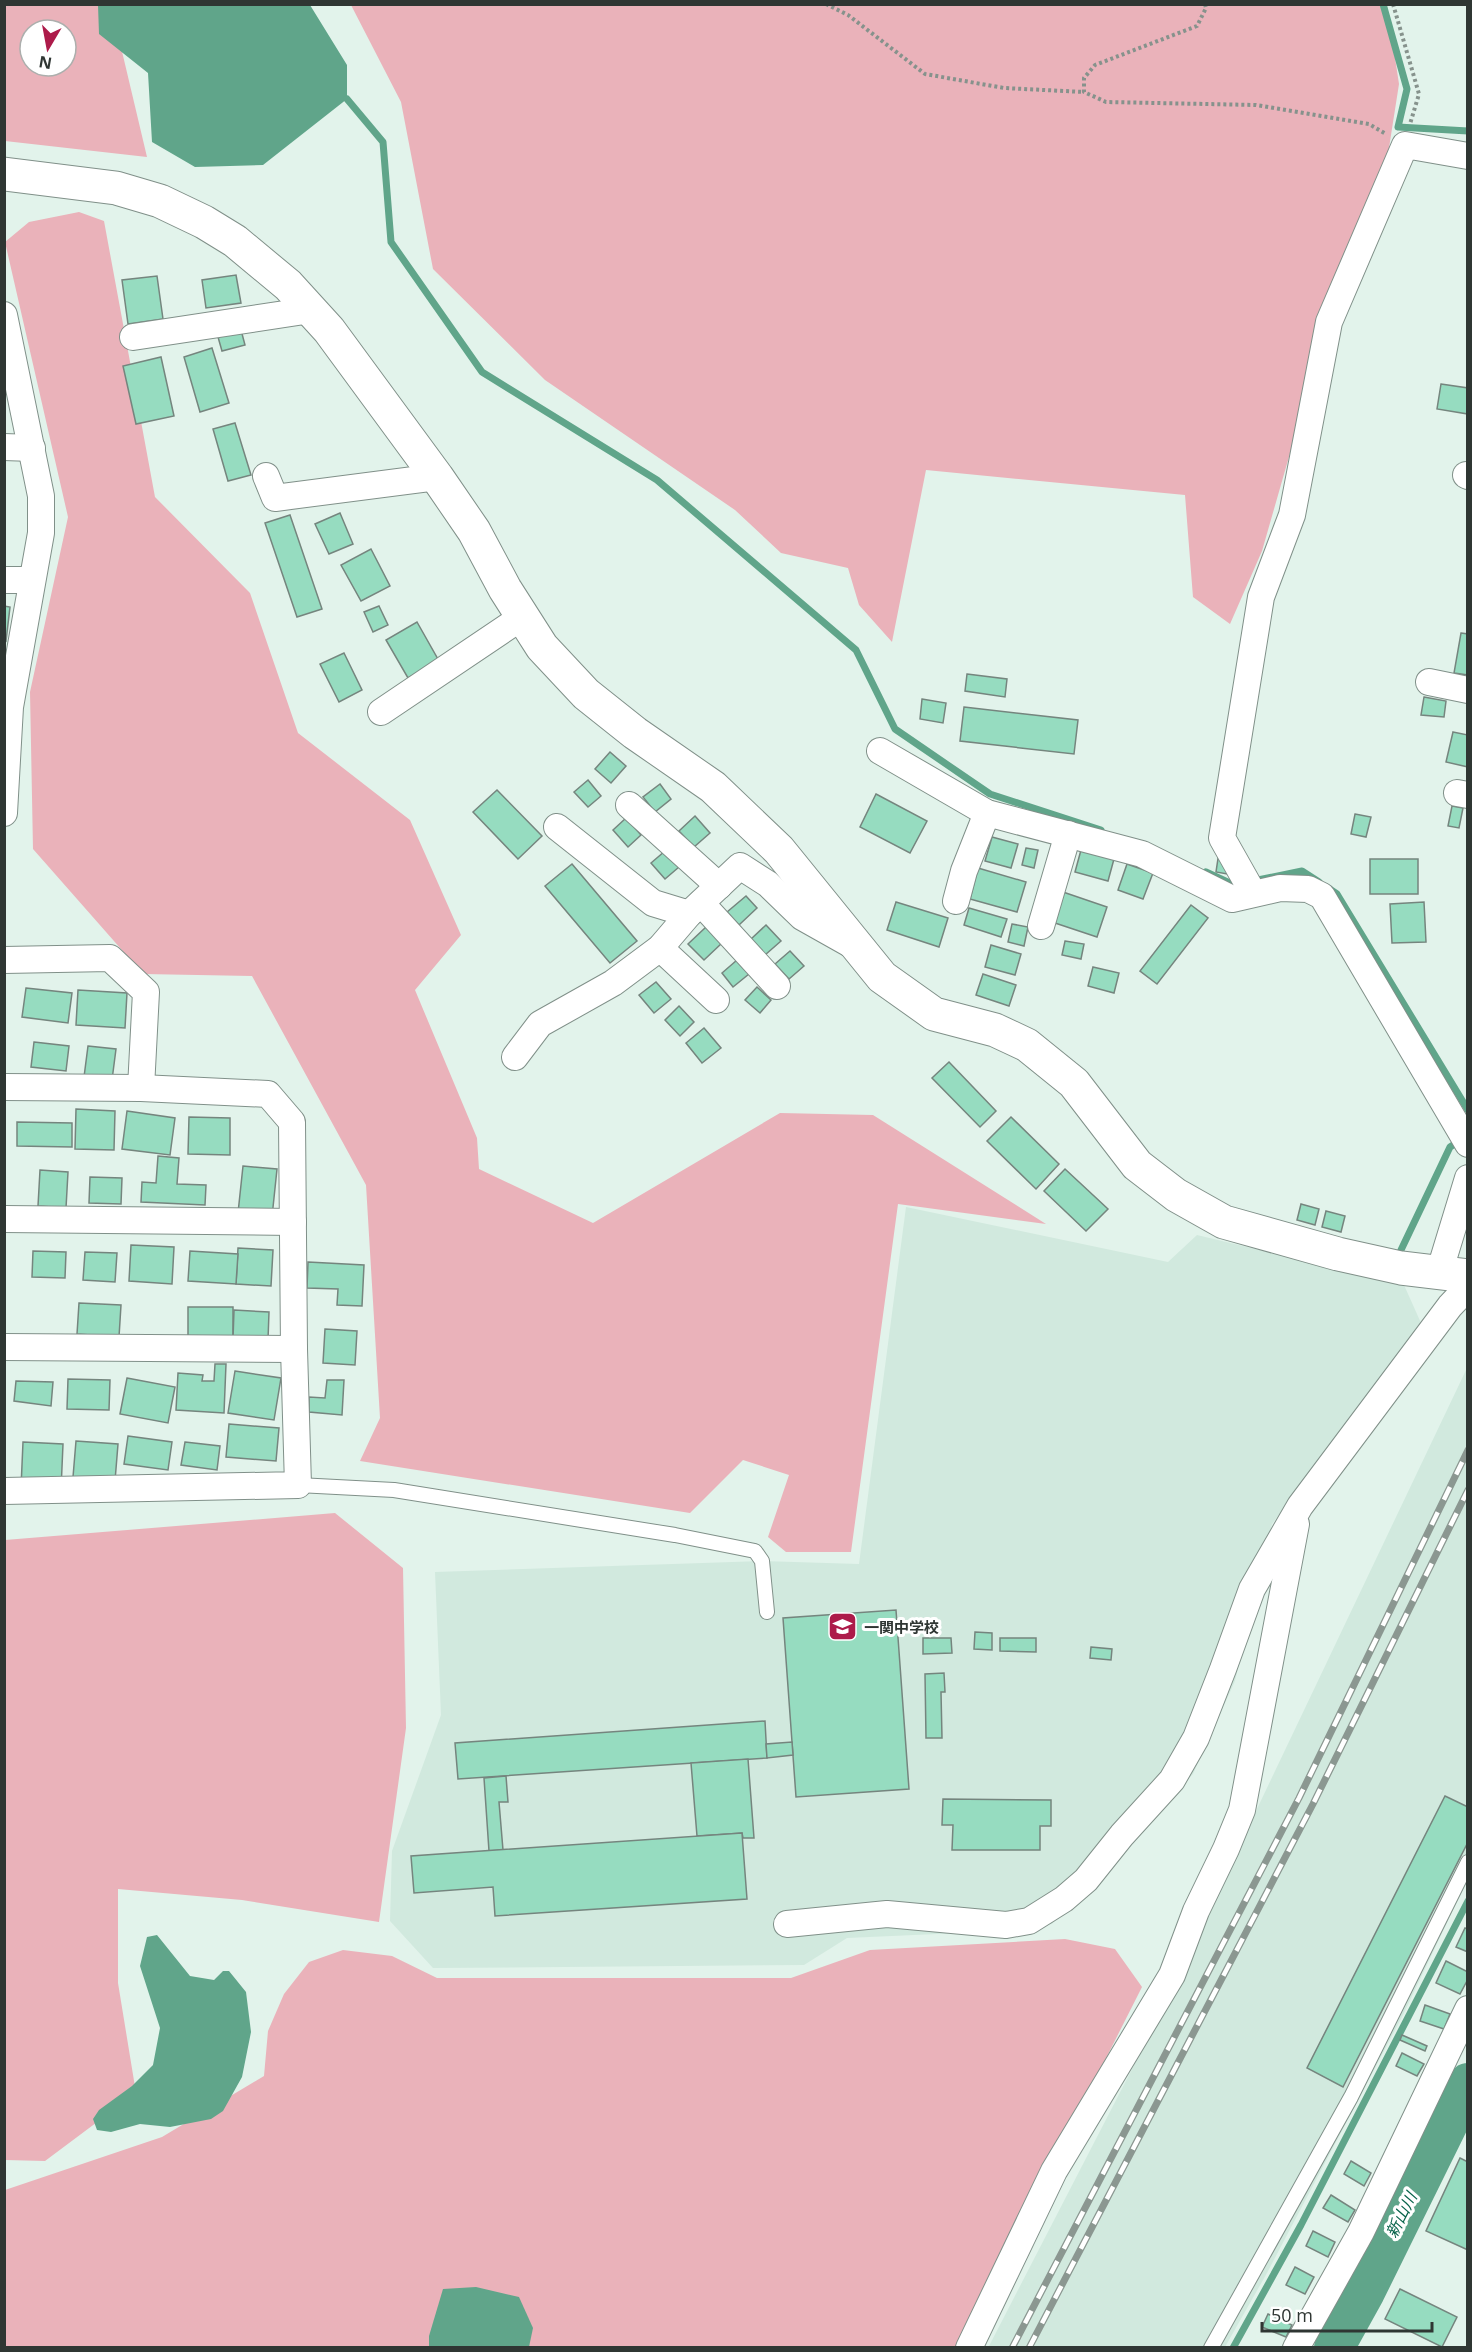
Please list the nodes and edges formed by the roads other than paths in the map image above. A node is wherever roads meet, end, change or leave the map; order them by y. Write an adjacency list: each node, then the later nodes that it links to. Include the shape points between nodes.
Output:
1 (1467, 156): 23 (street, via 1405,145 1329,322 1292,515 1261,597 1222,838)
2 (4, 174): 3 (street, via 116,188 160,201 235,241 288,285)
3 (311, 310): 5 (street); 9 (street)
4 (4, 315): 7 (street)
5 (133, 337)
6 (4, 447): 7 (street)
7 (32, 448): 11 (street, via 41,496 41,533)
8 (266, 476): 9 (street, via 275,498)
9 (437, 477): 12 (street, via 474,531)
10 (4, 580): 11 (street)
11 (31, 580): 15 (street)
12 (522, 616): 16 (street); 27 (street, via 542,647 586,694 713,787 779,850)
13 (1428, 682): 14 (street)
14 (1467, 690)
15 (7, 707): 19 (street)
16 (381, 712)
17 (880, 751): 20 (street)
18 (628, 806): 24 (street)
19 (4, 813)
20 (987, 813): 22 (street); 25 (street)
21 (557, 827): 24 (street, via 652,903)
22 (1068, 834): 23 (street, via 1142,854 1232,899); 26 (street)
23 (1253, 893): 35 (street, via 1280,888 1308,889 1322,896)
24 (703, 901): 27 (street, via 740,866 768,884 802,917); 28 (street); 30 (street)
25 (956, 901)
26 (1041, 926)
27 (856, 946): 39 (street, via 882,977 934,1014 995,1030 1027,1045 1074,1083 1137,1165 1176,1196 1224,1222 1348,1256)
28 (660, 948): 31 (street); 32 (street, via 613,983 540,1024)
29 (4, 960): 34 (street, via 110,958 146,992)
30 (777, 987)
31 (716, 1000)
32 (515, 1057)
33 (4, 1087): 34 (street)
34 (141, 1088): 38 (street, via 268,1094 292,1122)
35 (1467, 1144)
36 (1467, 1178): 39 (street)
37 (4, 1220): 38 (street)
38 (293, 1222): 41 (street)
39 (1458, 1279): 44 (street, via 1450,1306)
40 (4, 1347): 41 (street)
41 (294, 1348): 42 (street)
42 (298, 1485): 43 (street); 45 (lane, via 394,1490 755,1551 762,1561)
43 (4, 1491)
44 (1300, 1506): 47 (street, via 1252,1588 1196,1738 1172,1780 1086,1880 1064,1899 1029,1921 1006,1925 887,1914); 49 (street, via 1242,1810 1172,1975 1054,2171)
45 (767, 1612)
46 (1467, 1862): 50 (lane, via 1351,2097)
47 (788, 1924)
48 (1467, 2009): 51 (street, via 1360,2232)
49 (969, 2348)
50 (1211, 2348)
51 (1296, 2348)

